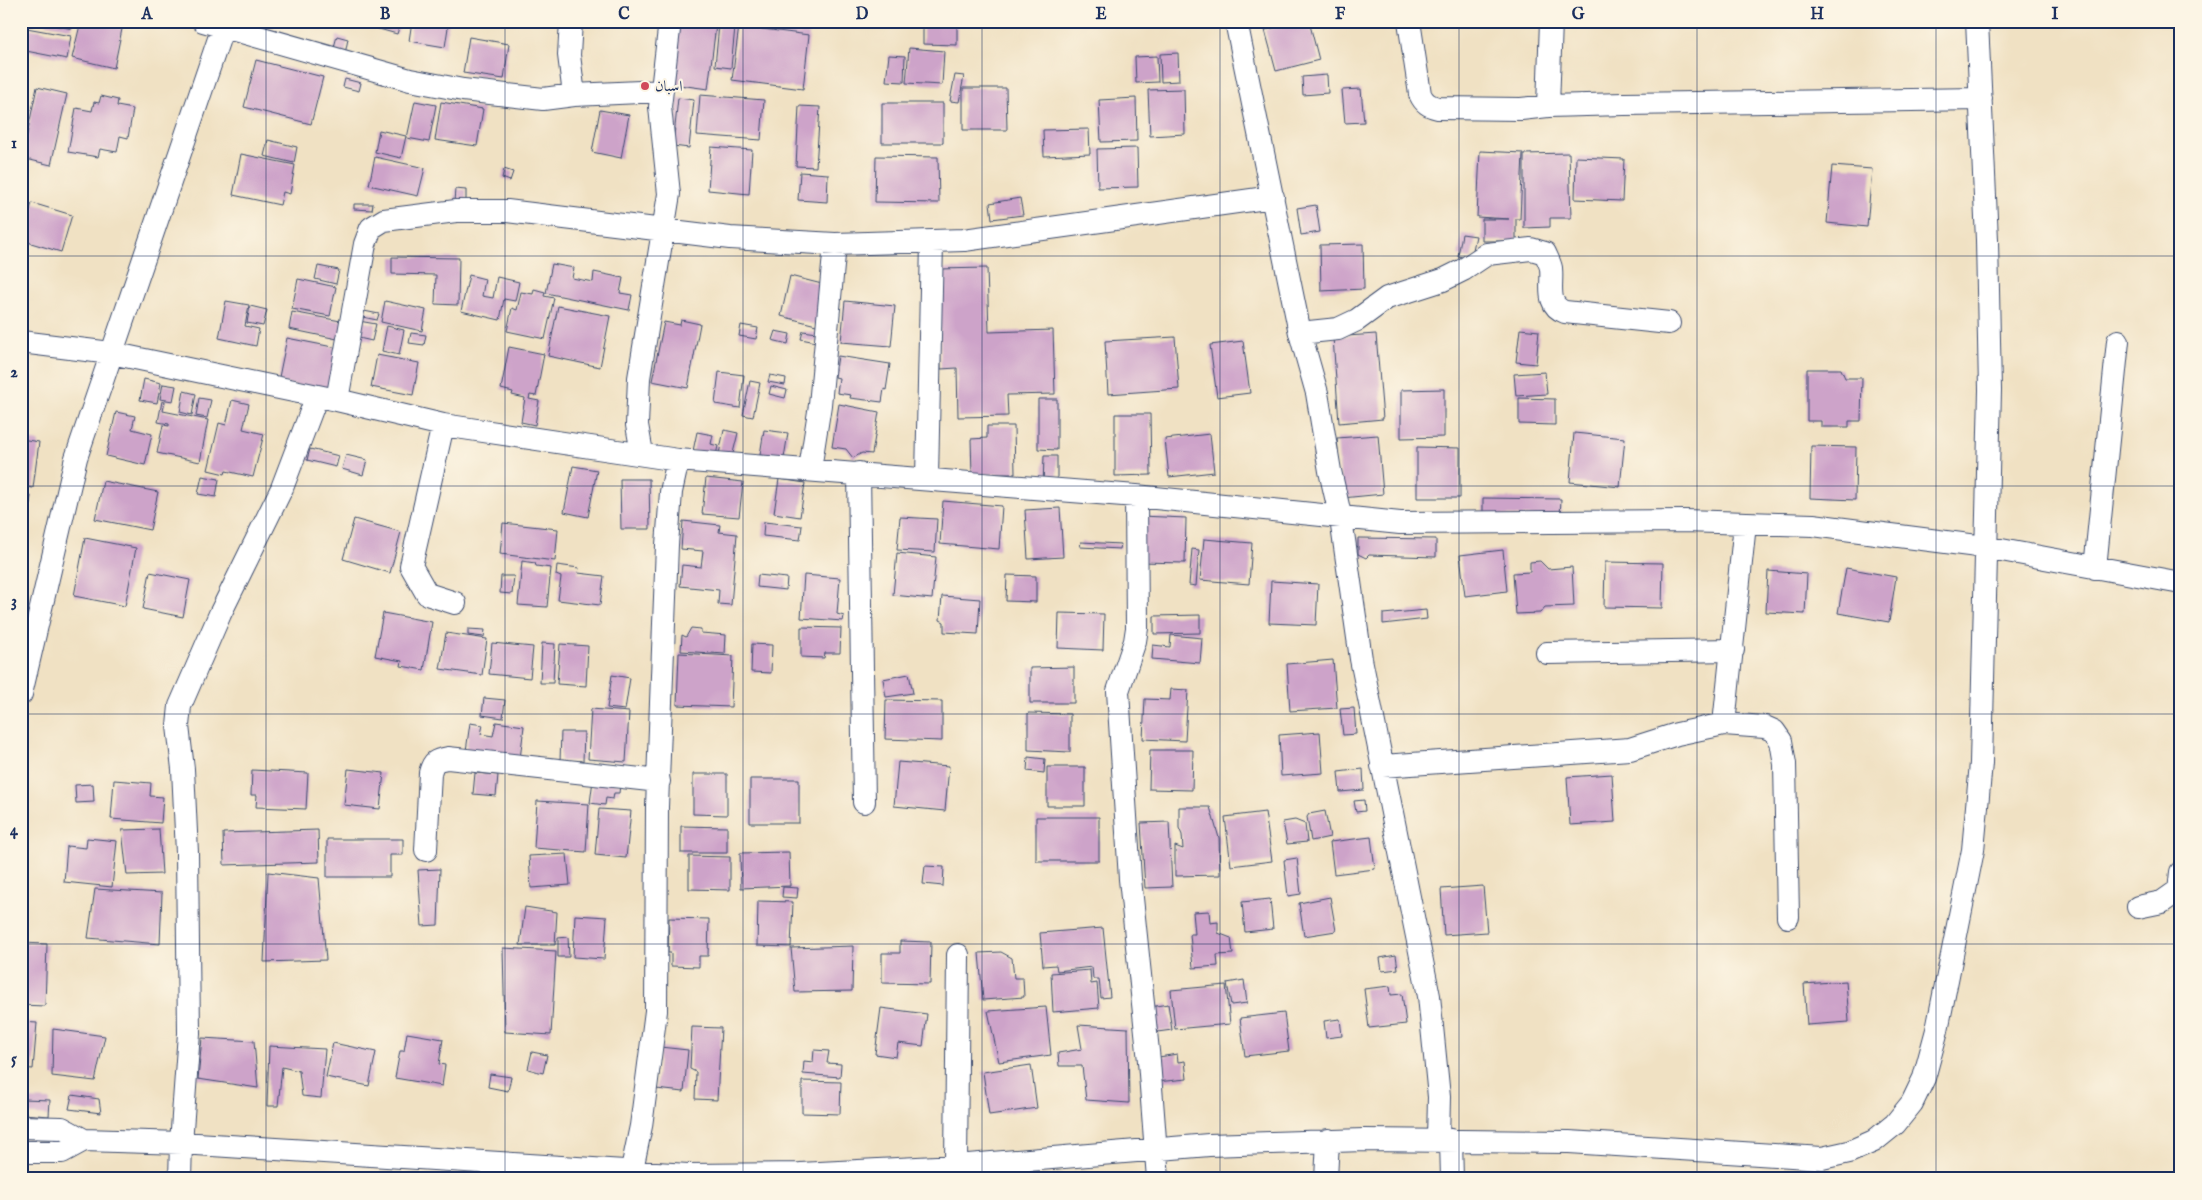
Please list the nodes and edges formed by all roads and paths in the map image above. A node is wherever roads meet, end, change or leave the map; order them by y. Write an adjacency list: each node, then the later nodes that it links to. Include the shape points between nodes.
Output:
1 (571, 21): 9 (street, via 569,55)
2 (670, 21): 8 (street)
3 (1236, 21): 12 (street)
4 (1409, 21): 11 (street, via 1420,94 1430,106 1521,109)
5 (1550, 21): 11 (street)
6 (1977, 21): 10 (street)
7 (217, 23): 9 (street, via 410,80 543,99); 20 (street)
8 (662, 91): 9 (street); 13 (street, via 660,107 668,194)
9 (574, 95)
10 (1981, 99): 11 (street); 31 (street, via 1990,315)
11 (1548, 106)
12 (1273, 197): 14 (street); 17 (street)
13 (663, 230): 15 (street, via 730,238); 21 (street, via 507,211 456,211 384,220 371,228 365,244); 23 (street, via 639,378 637,425)
14 (932, 242): 15 (street); 27 (street)
15 (835, 244): 25 (street, via 820,405)
16 (1669, 323): 17 (street, via 1557,310 1551,301 1551,265 1544,253 1531,249 1487,254 1443,280 1387,298 1338,329)
17 (1300, 333): 29 (street, via 1317,393)
18 (2118, 341): 32 (street)
19 (21, 342): 20 (street)
20 (111, 353): 21 (street); 37 (street, via 69,482)
21 (327, 398): 22 (street); 51 (street, via 220,614 180,706 178,726 187,853 189,1033)
22 (443, 425): 23 (street); 34 (street, via 411,566 427,594)
23 (642, 453): 24 (street)
24 (678, 460): 25 (street); 40 (street, via 671,492 667,545)
25 (810, 469): 26 (street)
26 (859, 473): 27 (street); 41 (street)
27 (927, 478): 28 (street)
28 (1136, 496): 29 (street); 52 (street, via 1137,628 1118,692 1130,879)
29 (1341, 519): 30 (street, via 1400,523 1685,521); 39 (street, via 1361,659)
30 (1745, 524): 31 (street, via 1814,525); 35 (street)
31 (1985, 547): 32 (street); 50 (street, via 1981,755 1973,850 1937,1030 1924,1078 1912,1103 1895,1124 1874,1141 1822,1158 1569,1142)
32 (2095, 568): 33 (street)
33 (2181, 583)
34 (455, 603)
35 (1733, 650): 36 (street); 38 (street)
36 (1547, 653)
37 (21, 694)
38 (1724, 724): 39 (street, via 1630,749); 45 (street, via 1765,727 1782,740)
39 (1382, 766): 50 (street, via 1429,996)
40 (659, 781): 42 (street, via 448,758 436,760 430,773); 57 (street, via 656,1011)
41 (864, 802)
42 (426, 850)
43 (2181, 872): 44 (street, via 2179,890 2162,902)
44 (2138, 907)
45 (1788, 917)
46 (958, 955): 54 (street)
47 (21, 1127): 48 (street, via 62,1128)
48 (84, 1140): 51 (street); 53 (street, via 62,1152)
49 (1328, 1140): 50 (street); 52 (street); 60 (street)
50 (1444, 1140): 61 (street)
51 (180, 1144): 57 (street); 58 (street)
52 (1156, 1150): 55 (street); 59 (street)
53 (21, 1152)
54 (956, 1166): 55 (street); 56 (street)
55 (1025, 1170)
56 (856, 1174): 57 (street)
57 (631, 1176)
58 (180, 1179)
59 (1158, 1179)
60 (1326, 1179)
61 (1452, 1179)

